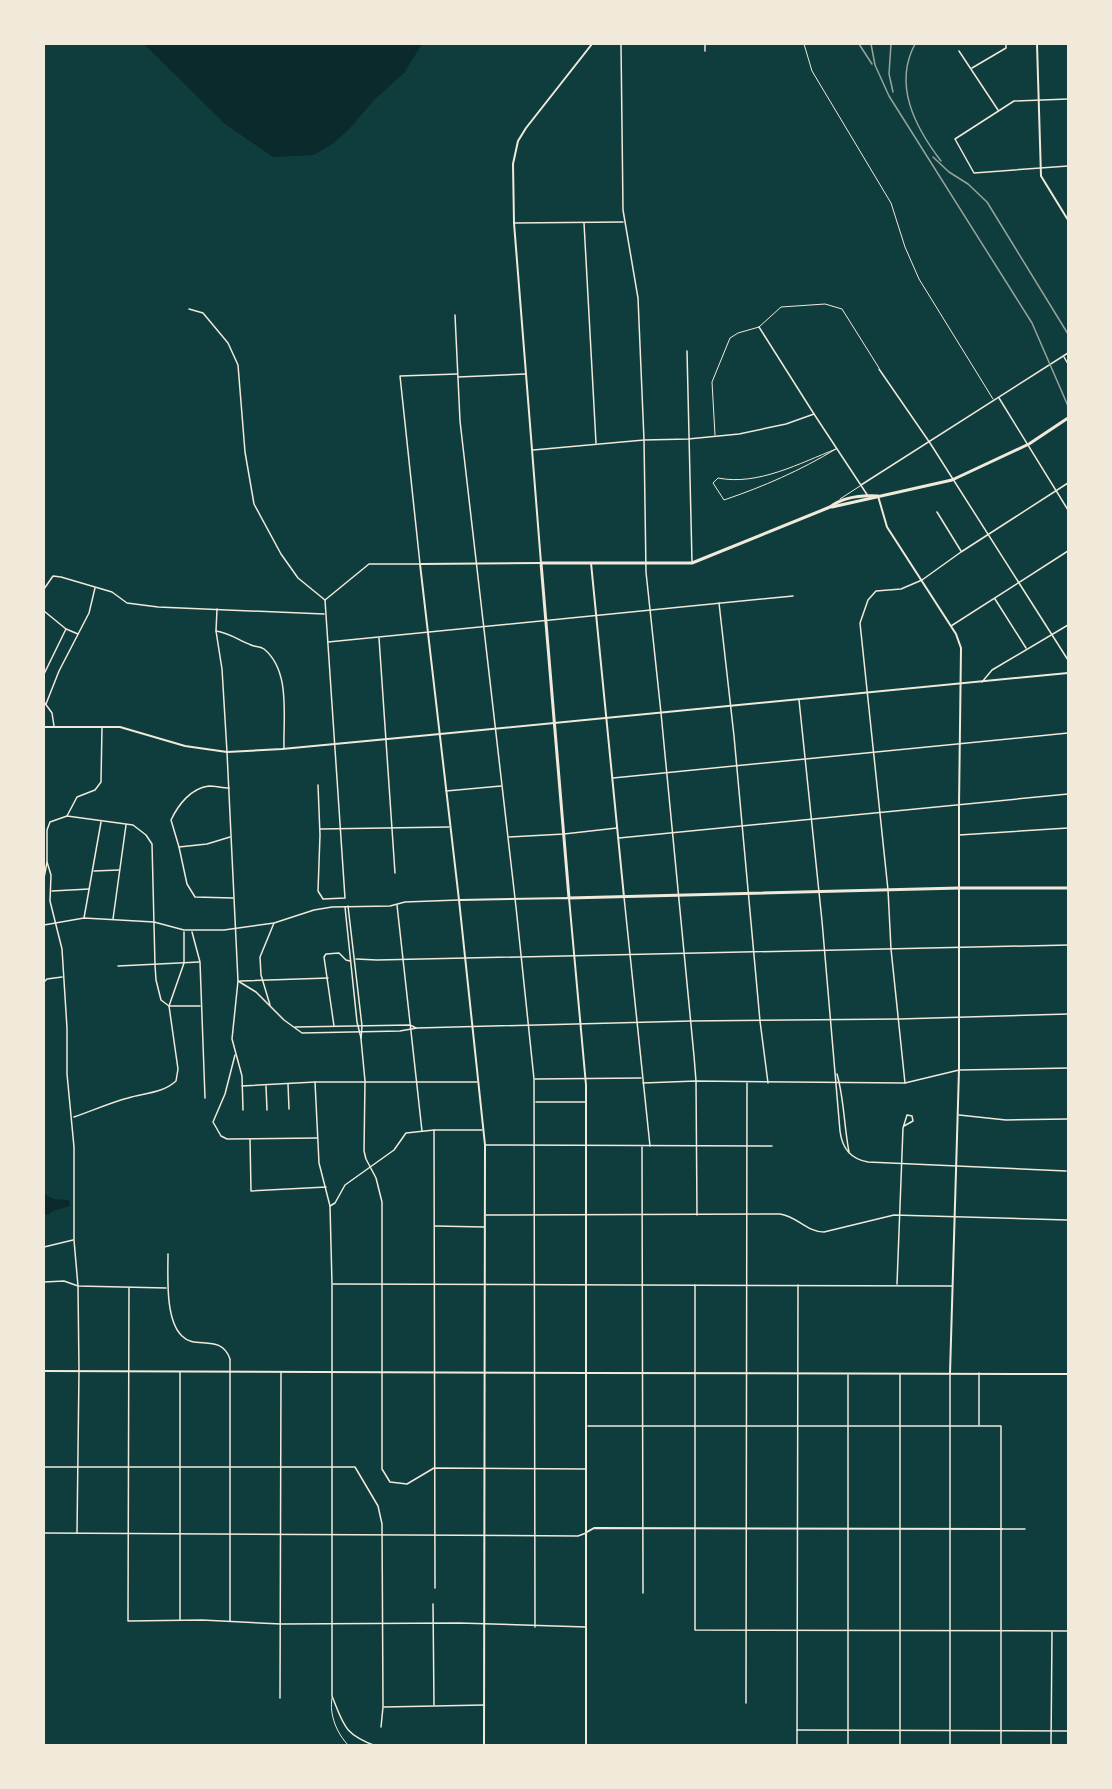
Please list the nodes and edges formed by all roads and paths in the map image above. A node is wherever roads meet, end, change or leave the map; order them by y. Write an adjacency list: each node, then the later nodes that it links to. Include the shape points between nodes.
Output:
1 (592, 44): 17 (street, via 518,141 513,164)
2 (621, 44): 16 (street)
3 (705, 44): 7 (street)
4 (804, 44): 30 (lane, via 812,71 891,203 919,279)
5 (1006, 44): 9 (street, via 1006,48)
6 (1037, 44): 11 (street)
7 (705, 51)
8 (959, 51): 9 (street)
9 (971, 69): 12 (street)
10 (1068, 99): 11 (street)
11 (1037, 100): 12 (street, via 1014,101); 14 (street)
12 (998, 111): 14 (street, via 955,139 974,173)
13 (1068, 166): 14 (street)
14 (1040, 167): 15 (street, via 1045,184)
15 (1068, 220)
16 (624, 222): 18 (street); 35 (street, via 638,298)
17 (514, 223): 18 (street); 27 (street)
18 (584, 223): 37 (street)
19 (189, 309): 67 (street, via 203,313 228,343 238,365 254,504 298,578)
20 (455, 315): 28 (street)
21 (759, 327): 26 (lane, via 781,307 825,304 842,309); 31 (street); 33 (lane, via 738,333 726,344 712,382)
22 (687, 351): 34 (street)
23 (1068, 353): 24 (street)
24 (1063, 356): 25 (street); 29 (street)
25 (1068, 364)
26 (879, 369): 36 (street)
27 (526, 374): 28 (street); 40 (street)
28 (458, 375): 55 (street); 59 (street, via 400,376)
29 (999, 398): 30 (street); 38 (street)
30 (994, 401): 36 (street)
31 (813, 414): 33 (street, via 786,424); 39 (street)
32 (1068, 418): 38 (main road)
33 (715, 437): 34 (street)
34 (688, 439): 35 (street); 58 (street)
35 (644, 440): 37 (street); 60 (street)
36 (930, 443): 41 (street); 43 (street)
37 (596, 444): 40 (street)
38 (1029, 444): 41 (main road); 44 (street)
39 (836, 449): 39 (lane, via 755,478 718,478 713,483 724,500 764,487); 43 (street)
40 (532, 450): 56 (street)
41 (952, 480): 46 (main road); 52 (street)
42 (1068, 483): 44 (street)
43 (861, 485): 45 (street); 48 (lane)
44 (1057, 491): 50 (street); 52 (street)
45 (868, 495): 46 (main road); 47 (street); 48 (main road)
46 (878, 496): 47 (main road); 61 (street, via 887,527)
47 (871, 499): 49 (main road)
48 (839, 500): 49 (main road)
49 (830, 507): 58 (main road)
50 (1068, 510)
51 (937, 512): 54 (street)
52 (988, 535): 54 (street); 62 (street)
53 (1068, 551): 62 (street)
54 (962, 552): 61 (street)
55 (476, 563): 56 (street); 59 (street); 76 (street)
56 (542, 563): 57 (main road); 74 (main road)
57 (591, 563): 60 (main road); 73 (street)
58 (692, 563): 60 (main road)
59 (420, 564): 67 (street, via 369,564); 80 (street)
60 (646, 564): 70 (street)
61 (922, 580): 77 (street); 91 (street, via 901,590 876,591 868,600 860,623)
62 (1019, 584): 66 (street); 82 (street)
63 (96, 587): 64 (street, via 53,576); 69 (street, via 127,603); 81 (street)
64 (44, 589)
65 (793, 596): 68 (street)
66 (994, 598): 77 (street); 85 (street)
67 (326, 600): 72 (street)
68 (719, 603): 70 (street); 94 (street)
69 (217, 609): 72 (street); 79 (street)
70 (649, 609): 73 (street); 95 (street)
71 (44, 611): 78 (street)
72 (325, 614): 84 (street)
73 (596, 615): 74 (street); 96 (street)
74 (546, 619): 76 (street); 97 (main road)
75 (1068, 625): 82 (street)
76 (483, 626): 80 (street); 101 (street)
77 (951, 626): 90 (street, via 961,648)
78 (66, 629): 81 (street); 88 (street)
79 (216, 631): 107 (street, via 262,647 273,659 281,675); 108 (street)
80 (428, 632): 83 (street); 103 (street)
81 (79, 634): 93 (street)
82 (1052, 635): 85 (street); 86 (street)
83 (379, 637): 84 (street); 104 (street)
84 (327, 642): 105 (street)
85 (1026, 649): 89 (street, via 992,670)
86 (1068, 660)
87 (1068, 673): 89 (street)
88 (44, 674)
89 (982, 682): 90 (street)
90 (959, 684): 91 (street); 106 (street)
91 (867, 693): 92 (street); 109 (street)
92 (799, 699): 94 (street); 110 (street)
93 (45, 703): 100 (street, via 52,713)
94 (731, 706): 95 (street); 111 (street)
95 (661, 713): 96 (street); 112 (street)
96 (606, 718): 97 (street); 113 (street)
97 (555, 723): 101 (street); 133 (main road)
98 (102, 726): 100 (street); 108 (street); 121 (street, via 101,782 95,790 77,797)
99 (44, 727): 100 (street)
100 (54, 727)
101 (495, 728): 103 (street); 115 (street)
102 (1068, 733): 106 (street)
103 (440, 734): 104 (street); 117 (street)
104 (386, 739): 105 (street); 131 (street)
105 (335, 744): 107 (street); 130 (street)
106 (959, 744): 109 (street); 119 (street)
107 (284, 749): 108 (street)
108 (227, 752): 116 (street)
109 (874, 753): 110 (street); 120 (street)
110 (804, 759): 111 (street); 122 (street)
111 (736, 766): 112 (street); 125 (street)
112 (667, 773): 113 (street); 132 (street)
113 (612, 778): 127 (street)
114 (318, 785): 129 (street)
115 (502, 785): 117 (street); 136 (street)
116 (229, 789): 135 (street); 138 (street, via 209,786 193,792 179,804 171,820)
117 (446, 791): 126 (street)
118 (1068, 794): 119 (street)
119 (958, 805): 120 (street); 134 (street)
120 (880, 813): 122 (street); 147 (street)
121 (67, 816): 123 (street); 139 (street, via 50,822)
122 (810, 820): 125 (street); 149 (street)
123 (101, 821): 124 (street); 141 (street)
124 (127, 825): 140 (street); 162 (street, via 139,829 152,844)
125 (742, 826): 132 (street); 150 (street)
126 (450, 827): 131 (street); 156 (street)
127 (617, 828): 133 (street); 137 (street)
128 (1068, 828): 134 (street)
129 (320, 829): 130 (street); 130 (street, via 318,891 326,899 345,898)
130 (340, 829): 131 (street)
131 (393, 829): 142 (street)
132 (673, 833): 137 (street); 151 (street)
133 (564, 834): 136 (street); 154 (main road)
134 (959, 835): 144 (street)
135 (231, 836): 138 (street); 153 (street)
136 (508, 837): 155 (street)
137 (618, 838): 152 (street)
138 (179, 847): 153 (street, via 187,884 195,897)
139 (47, 862): 143 (street); 148 (street)
140 (121, 870): 141 (street); 161 (street)
141 (93, 871): 146 (street)
142 (395, 873)
143 (44, 878)
144 (959, 888): 145 (main road); 147 (main road); 170 (street)
145 (1068, 888)
146 (90, 889): 148 (street); 160 (street)
147 (888, 890): 149 (main road); 172 (street)
148 (51, 891): 164 (street)
149 (818, 892): 150 (main road); 171 (street)
150 (748, 894): 151 (main road); 173 (street)
151 (678, 896): 152 (main road); 174 (street)
152 (624, 897): 154 (main road); 175 (street)
153 (234, 898): 166 (street)
154 (569, 898): 155 (street); 176 (street)
155 (515, 899): 156 (street); 177 (street)
156 (459, 900): 157 (street); 178 (street)
157 (397, 904): 158 (street); 180 (street)
158 (348, 906): 159 (street); 179 (street)
159 (345, 907): 163 (street, via 314,910); 181 (street)
160 (84, 918): 161 (street); 164 (street)
161 (112, 920): 162 (street)
162 (154, 922): 167 (street); 184 (street)
163 (274, 922): 166 (street); 188 (street, via 260,952)
164 (56, 924): 165 (street); 186 (street)
165 (44, 925)
166 (236, 929): 168 (street); 189 (street)
167 (184, 930): 168 (street); 183 (street)
168 (193, 931): 182 (street)
169 (1068, 945): 170 (street)
170 (959, 946): 172 (street); 195 (street)
171 (824, 949): 172 (street); 173 (street); 198 (street)
172 (891, 949): 196 (street)
173 (755, 951): 174 (street); 199 (street)
174 (684, 953): 175 (street); 197 (street)
175 (631, 954): 176 (street); 200 (street)
176 (575, 955): 177 (street); 202 (street)
177 (522, 956): 178 (street); 205 (street)
178 (465, 957): 180 (street); 208 (street)
179 (355, 959): 180 (street); 204 (street)
180 (403, 959): 201 (street)
181 (350, 961): 187 (street, via 339,953 325,956); 203 (street)
182 (200, 962): 183 (street); 193 (street)
183 (184, 963): 184 (street); 192 (street)
184 (155, 965): 185 (street); 192 (street, via 161,1000)
185 (118, 966)
186 (63, 977): 190 (street); 242 (street)
187 (329, 978): 188 (street); 207 (street)
188 (262, 979): 189 (street); 191 (street)
189 (238, 981): 191 (street); 214 (street, via 232,1033)
190 (44, 982)
191 (270, 1005): 206 (street)
192 (169, 1006): 193 (street); 242 (street, via 178,1069 176,1081 165,1089)
193 (200, 1006): 235 (street)
194 (1068, 1014): 195 (street)
195 (960, 1017): 196 (street); 216 (street)
196 (899, 1019): 198 (street); 231 (street)
197 (691, 1020): 199 (street); 200 (street); 223 (street)
198 (831, 1020): 199 (street); 217 (street)
199 (760, 1021): 228 (street)
200 (637, 1023): 202 (street); 219 (street)
201 (410, 1025): 204 (street); 209 (street); 210 (street)
202 (581, 1025): 205 (street); 218 (street)
203 (358, 1026): 204 (street); 207 (street); 211 (street)
204 (362, 1026): 212 (street)
205 (529, 1026): 208 (street); 220 (street)
206 (294, 1027): 207 (street); 211 (street, via 304,1033)
207 (334, 1027)
208 (472, 1027): 209 (street); 225 (street)
209 (417, 1028): 210 (street)
210 (410, 1030): 212 (street); 222 (street)
211 (358, 1032): 212 (street); 213 (street)
212 (363, 1032): 213 (street)
213 (361, 1039): 221 (street)
214 (236, 1054): 234 (street); 249 (street, via 213,1122 227,1139)
215 (1068, 1068): 216 (street)
216 (959, 1070): 231 (street); 241 (street)
217 (836, 1073): 229 (street); 230 (street)
218 (586, 1078): 219 (street); 220 (street); 237 (street)
219 (642, 1078): 226 (street)
220 (534, 1079): 236 (street)
221 (365, 1081): 222 (street); 224 (street); 260 (street, via 364,1151)
222 (416, 1081): 225 (street); 247 (street)
223 (696, 1081): 226 (street); 227 (street); 254 (street)
224 (315, 1082): 232 (street); 248 (street)
225 (478, 1082): 246 (street)
226 (643, 1083): 256 (street)
227 (747, 1083): 228 (street); 257 (street)
228 (768, 1083): 229 (street)
229 (836, 1083): 230 (street); 258 (street, via 842,1143)
230 (840, 1083): 231 (street); 258 (street)
231 (905, 1083)
232 (288, 1084): 233 (street); 238 (street)
233 (266, 1085): 234 (street); 240 (street)
234 (242, 1086): 239 (street)
235 (205, 1098)
236 (535, 1102): 237 (street); 252 (street)
237 (586, 1102): 251 (street)
238 (289, 1109)
239 (243, 1110)
240 (267, 1110)
241 (958, 1115): 243 (street, via 1006,1120); 261 (street)
242 (73, 1117): 276 (street)
243 (1068, 1119)
244 (904, 1126): 259 (street)
245 (434, 1130): 246 (street); 247 (street); 274 (street)
246 (483, 1130): 250 (street)
247 (422, 1131): 260 (street, via 406,1133 394,1150)
248 (317, 1138): 249 (street); 263 (street)
249 (250, 1139): 263 (street, via 251,1191)
250 (485, 1144): 252 (street); 267 (street)
251 (586, 1144): 252 (street); 253 (street); 265 (street)
252 (536, 1145): 268 (street)
253 (642, 1146): 256 (street); 266 (street)
254 (697, 1146): 256 (street); 257 (street); 269 (street)
255 (772, 1146): 257 (street)
256 (650, 1147)
257 (747, 1147): 270 (street)
258 (849, 1152): 259 (street, via 864,1162)
259 (901, 1163): 261 (street); 271 (street)
260 (370, 1166): 264 (street, via 345,1185); 281 (street, via 382,1202)
261 (957, 1166): 262 (street); 272 (street)
262 (1066, 1171)
263 (327, 1187): 264 (street)
264 (330, 1206): 280 (street)
265 (587, 1214): 266 (street); 268 (street); 291 (street)
266 (643, 1214): 269 (street); 285 (street)
267 (485, 1215): 268 (street); 275 (street)
268 (536, 1215): 284 (street)
269 (697, 1215): 270 (street)
270 (747, 1215): 271 (street, via 789,1215 818,1232); 286 (street)
271 (900, 1215): 272 (street); 289 (street)
272 (955, 1217): 273 (street); 292 (street)
273 (1067, 1220)
274 (434, 1226): 275 (street); 282 (street)
275 (485, 1227): 283 (street)
276 (74, 1240): 277 (street); 290 (street)
277 (44, 1247)
278 (168, 1254): 294 (street)
279 (44, 1282): 290 (street, via 64,1281)
280 (332, 1284): 281 (street); 301 (street)
281 (383, 1284): 282 (street); 302 (street)
282 (434, 1284): 283 (street); 303 (street)
283 (485, 1284): 284 (street); 304 (street)
284 (536, 1284): 291 (street); 305 (street)
285 (643, 1284): 288 (street); 291 (street); 308 (street)
286 (746, 1284): 287 (street); 288 (street); 312 (street)
287 (798, 1284): 289 (street); 313 (street)
288 (695, 1285): 311 (street)
289 (897, 1285): 292 (street)
290 (78, 1286): 293 (street); 296 (street)
291 (587, 1286): 307 (street)
292 (952, 1286): 310 (street)
293 (129, 1288): 294 (street); 297 (street)
294 (167, 1288): 299 (street, via 183,1338 221,1348 229,1356)
295 (44, 1371): 296 (street)
296 (79, 1371): 297 (street); 326 (street)
297 (129, 1371): 298 (street); 327 (street)
298 (180, 1372): 299 (street); 328 (street)
299 (230, 1372): 300 (street); 329 (street)
300 (281, 1372): 301 (street); 330 (street)
301 (332, 1372): 302 (street); 331 (street)
302 (383, 1372): 303 (street); 332 (street, via 382,1469 390,1482 407,1485)
303 (434, 1372): 304 (street); 332 (street)
304 (485, 1372): 305 (street); 333 (street)
305 (536, 1372): 307 (street); 334 (street)
306 (979, 1372): 310 (street); 315 (street); 324 (street)
307 (587, 1373): 308 (street); 317 (street)
308 (643, 1373): 311 (street); 316 (street)
309 (900, 1373): 310 (street); 314 (street); 322 (street)
310 (950, 1373): 323 (street)
311 (696, 1374): 312 (street); 318 (street)
312 (746, 1374): 313 (street); 319 (street)
313 (797, 1374): 314 (street); 320 (street)
314 (848, 1374): 321 (street)
315 (1068, 1374)
316 (643, 1425): 317 (street); 318 (street); 337 (street)
317 (587, 1426): 335 (street)
318 (696, 1426): 319 (street); 338 (street)
319 (746, 1426): 320 (street); 339 (street)
320 (797, 1426): 321 (street); 340 (street)
321 (848, 1426): 322 (street); 341 (street)
322 (900, 1426): 323 (street); 336 (street)
323 (950, 1426): 324 (street); 342 (street)
324 (979, 1426): 343 (street, via 1001,1426)
325 (44, 1467): 326 (street)
326 (77, 1467): 327 (street); 347 (street)
327 (129, 1467): 328 (street); 348 (street)
328 (180, 1467): 329 (street); 349 (street)
329 (231, 1467): 330 (street); 350 (street)
330 (281, 1467): 331 (street); 351 (street)
331 (332, 1467): 352 (street); 353 (street, via 355,1467 381,1513)
332 (435, 1468): 333 (street); 354 (street)
333 (485, 1468): 334 (street); 355 (street)
334 (535, 1468): 335 (street); 356 (street)
335 (587, 1469): 345 (street)
336 (899, 1528): 341 (street); 342 (street); 372 (street)
337 (642, 1529): 338 (street); 345 (street, via 594,1528); 358 (street)
338 (695, 1529): 339 (street); 369 (street, via 695,1630)
339 (747, 1529): 340 (street); 369 (street)
340 (797, 1529): 341 (street); 370 (street)
341 (848, 1529): 371 (street)
342 (950, 1529): 343 (street); 373 (street)
343 (1002, 1529): 344 (street); 374 (street)
344 (1025, 1529)
345 (587, 1532): 356 (street, via 578,1536); 368 (street)
346 (44, 1533): 347 (street)
347 (77, 1533): 348 (street)
348 (128, 1535): 349 (street); 360 (street, via 128,1621)
349 (179, 1535): 350 (street); 360 (street)
350 (230, 1535): 351 (street); 361 (street)
351 (281, 1535): 352 (street); 362 (street)
352 (332, 1535): 353 (street); 363 (street)
353 (383, 1535): 354 (street); 364 (street)
354 (435, 1535): 355 (street); 357 (street)
355 (485, 1535): 356 (street); 366 (street)
356 (536, 1535): 367 (street)
357 (435, 1588)
358 (643, 1593)
359 (434, 1604): 365 (street)
360 (180, 1620): 361 (street)
361 (230, 1622): 362 (street)
362 (281, 1624): 363 (street); 378 (street)
363 (332, 1624): 364 (street); 377 (street)
364 (383, 1624): 365 (street); 382 (street)
365 (434, 1624): 366 (street); 380 (street)
366 (485, 1624): 367 (street); 381 (street)
367 (535, 1627): 368 (street)
368 (587, 1627): 394 (street)
369 (746, 1630): 370 (street); 379 (street)
370 (797, 1630): 371 (street); 384 (street)
371 (848, 1630): 372 (street); 386 (street)
372 (900, 1630): 373 (street); 385 (street)
373 (950, 1631): 374 (street); 387 (street)
374 (1001, 1631): 375 (street); 388 (street)
375 (1052, 1631): 376 (street); 389 (street)
376 (1068, 1631)
377 (332, 1696): 391 (lane, via 334,1722); 392 (street, via 345,1728)
378 (280, 1698)
379 (746, 1703)
380 (434, 1705): 381 (street); 382 (street)
381 (485, 1705): 393 (street)
382 (383, 1707): 383 (street)
383 (381, 1727)
384 (797, 1730): 386 (street); 395 (street)
385 (900, 1730): 386 (street); 387 (street); 397 (street)
386 (848, 1731): 396 (street)
387 (950, 1731): 388 (street); 398 (street)
388 (1000, 1731): 389 (street); 399 (street)
389 (1051, 1731): 390 (street); 400 (street)
390 (1068, 1731)
391 (349, 1746)
392 (376, 1746)
393 (484, 1746)
394 (585, 1746)
395 (797, 1746)
396 (848, 1746)
397 (900, 1746)
398 (950, 1746)
399 (1001, 1746)
400 (1051, 1746)

